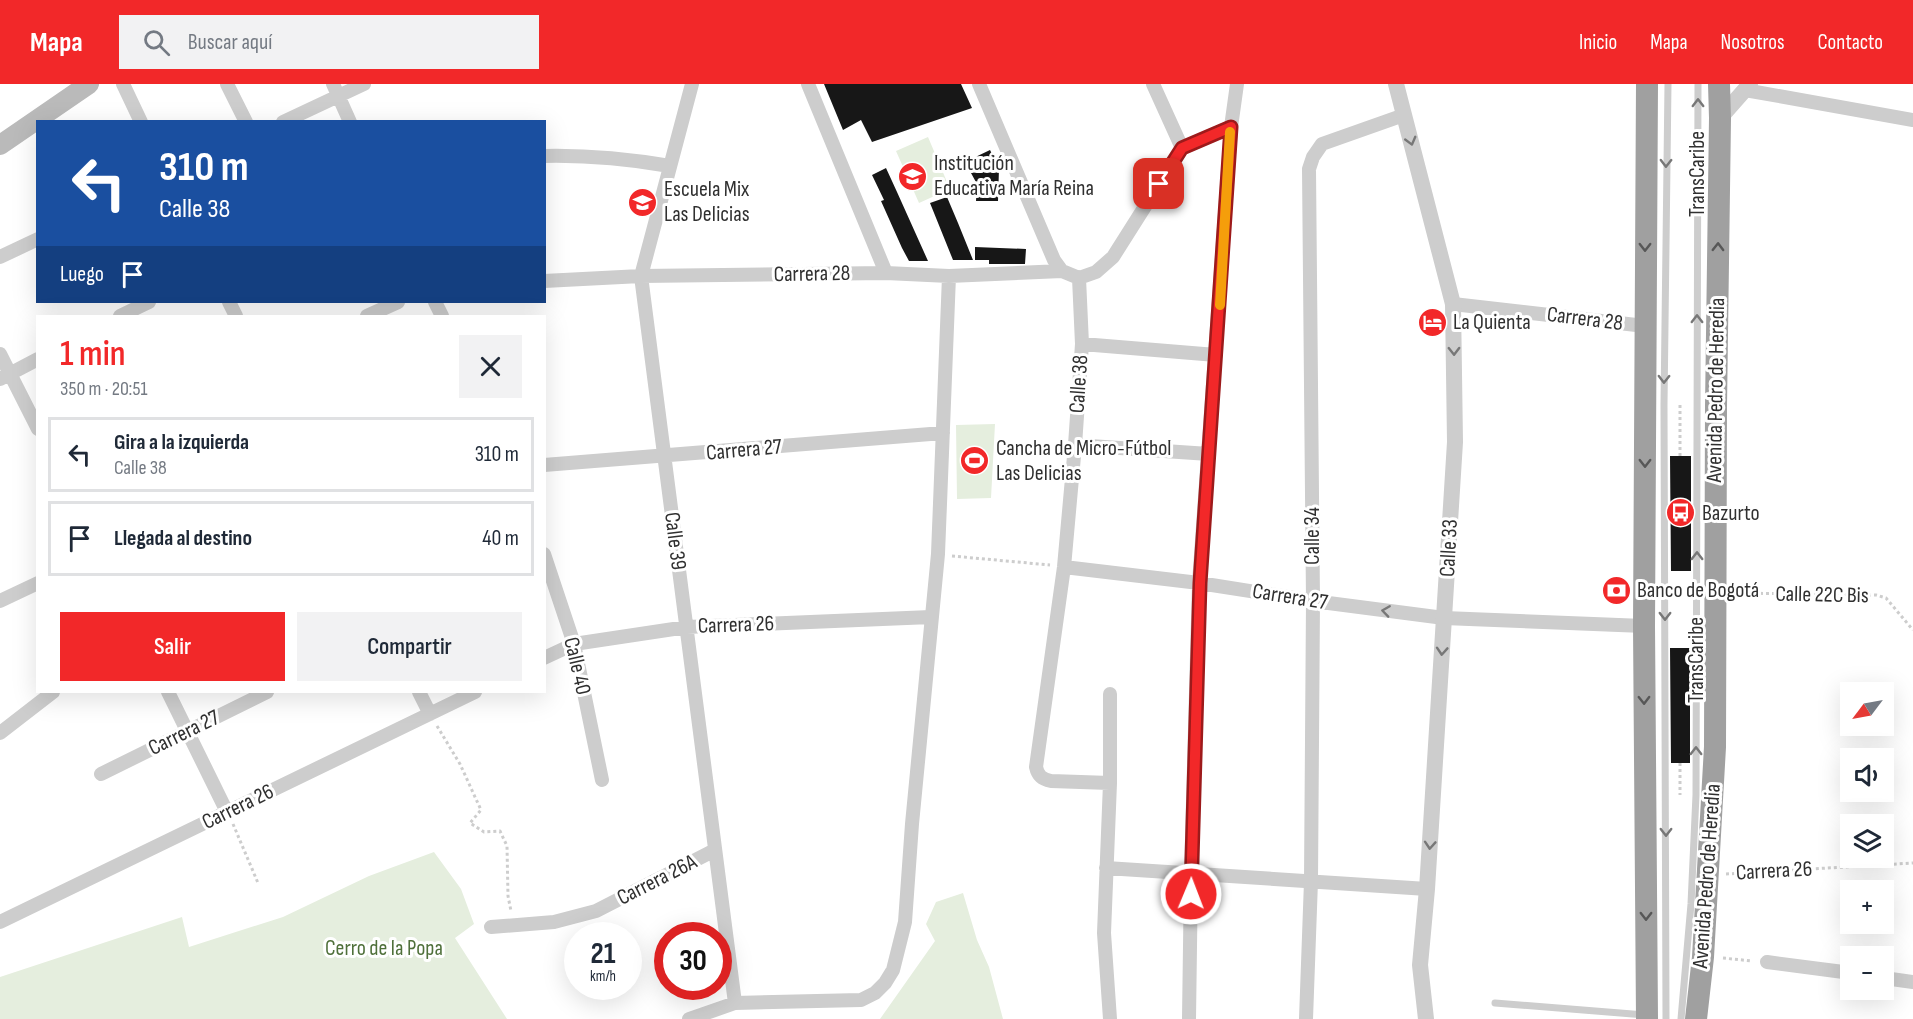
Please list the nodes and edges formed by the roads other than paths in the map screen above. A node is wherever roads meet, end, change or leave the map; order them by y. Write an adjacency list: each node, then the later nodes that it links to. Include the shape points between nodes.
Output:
1 (123, 84): 20 (street)
2 (227, 84): 21 (street)
3 (364, 84): 15 (street)
4 (692, 84): 29 (street, Calle 39)
5 (808, 84): 33 (street)
6 (979, 84): 32 (street, via 1053,260)
7 (1153, 84): 27 (street)
8 (1237, 84): 25 (street)
9 (1396, 84): 16 (street, Calle 33)
10 (1698, 84): 99 (lane, TransCaribe, one-way to 10, via 1696,795)
11 (1719, 84): 17 (highway, Avenida Pedro de Heredia)
12 (87, 85): 18 (main road)
13 (1651, 85): 43 (highway, one-way to 43); 93 (lane, TransCaribe, one-way to 93, via 1664,405)
14 (1748, 87): 17 (street); 24 (street)
15 (336, 90): 22 (street); 23 (street)
16 (1404, 115): 40 (street, Calle 33, one-way to 40); 60 (street, Calle 34, via 1322,144 1309,169)
17 (1720, 118): 100 (highway, Avenida Pedro de Heredia, one-way to 17, via 1715,747)
18 (36, 120)
19 (36, 120): 26 (main road)
20 (140, 120)
21 (245, 120)
22 (286, 120)
23 (349, 120)
24 (1913, 120)
25 (1231, 127): 27 (street); 46 (street)
26 (0, 145)
27 (1182, 148): 36 (street, via 1113,257 1096,272)
28 (546, 156): 29 (street, via 594,156)
29 (670, 166): 34 (street, Calle 39)
30 (36, 240): 31 (street)
31 (0, 256)
32 (1062, 271): 35 (street, Carrera 28); 36 (street, Carrera 28)
33 (886, 273): 34 (street, Carrera 28); 35 (street, Carrera 28)
34 (641, 276): 37 (street, Carrera 28); 53 (street, Calle 39)
35 (949, 276): 50 (street)
36 (1079, 278): 44 (street, Calle 38)
37 (546, 281)
38 (147, 303): 41 (street)
39 (396, 303): 42 (street)
40 (1454, 304): 43 (street, Carrera 28); 62 (street, Calle 33, one-way to 62, via 1455,442)
41 (122, 315)
42 (369, 315)
43 (1645, 326): 63 (highway, one-way to 63)
44 (1082, 344): 46 (street); 51 (street, Calle 38)
45 (0, 354): 48 (street)
46 (1216, 355): 52 (street)
47 (36, 360): 48 (street)
48 (5, 376): 49 (street)
49 (36, 426)
50 (943, 433): 53 (street, Carrera 27); 61 (street)
51 (1075, 444): 52 (street); 56 (street, Calle 38)
52 (1209, 454): 57 (street)
53 (664, 456): 54 (street, Carrera 27); 64 (street, Calle 39)
54 (546, 465)
55 (546, 560): 65 (street, Calle 40)
56 (1064, 567): 57 (street, Carrera 27); 78 (street, Calle 38, via 1037,774 1051,781)
57 (1200, 583): 60 (street, Carrera 27); 82 (street)
58 (36, 584): 59 (street)
59 (0, 601)
60 (1313, 601): 62 (street, Carrera 27, one-way to 60); 83 (street, Calle 34)
61 (931, 617): 64 (street, Carrera 26); 91 (street, via 905,922 893,970 875,993 861,1000)
62 (1444, 618): 63 (street, Carrera 27); 84 (street, Calle 33, one-way to 84)
63 (1644, 626): 93 (highway, one-way to 93)
64 (687, 627): 65 (street, Carrera 26); 80 (street, Calle 39)
65 (573, 644): 66 (street, Carrera 26); 77 (street, Calle 40)
66 (546, 657)
67 (52, 693): 75 (street)
68 (169, 693): 74 (street)
69 (265, 693): 74 (street, Carrera 27)
70 (420, 693): 73 (street)
71 (473, 693): 73 (street, Carrera 26)
72 (1110, 694): 78 (street)
73 (430, 714): 79 (street, Carrera 26)
74 (188, 731): 76 (street, Carrera 27); 79 (street)
75 (0, 734)
76 (101, 774)
77 (602, 780)
78 (1110, 783): 81 (street)
79 (227, 812): 85 (street, Carrera 26)
80 (716, 850): 86 (street, Carrera 26A, via 596,911 554,922); 91 (street, Calle 39)
81 (1106, 868): 82 (street); 95 (street, via 1104,933)
82 (1191, 874): 83 (street); 96 (street)
83 (1311, 881): 84 (street); 97 (street, Calle 34)
84 (1427, 889): 98 (street, Calle 33, via 1420,965)
85 (0, 922)
86 (491, 927)
87 (1767, 962): 88 (street)
88 (1840, 972)
89 (1894, 979): 90 (street)
90 (1913, 982)
91 (735, 1003): 94 (street)
92 (1495, 1003): 93 (lane)
93 (1653, 1018)
94 (689, 1019)
95 (1110, 1019)
96 (1189, 1019)
97 (1306, 1019)
98 (1426, 1019)
99 (1681, 1019)
100 (1696, 1019)

